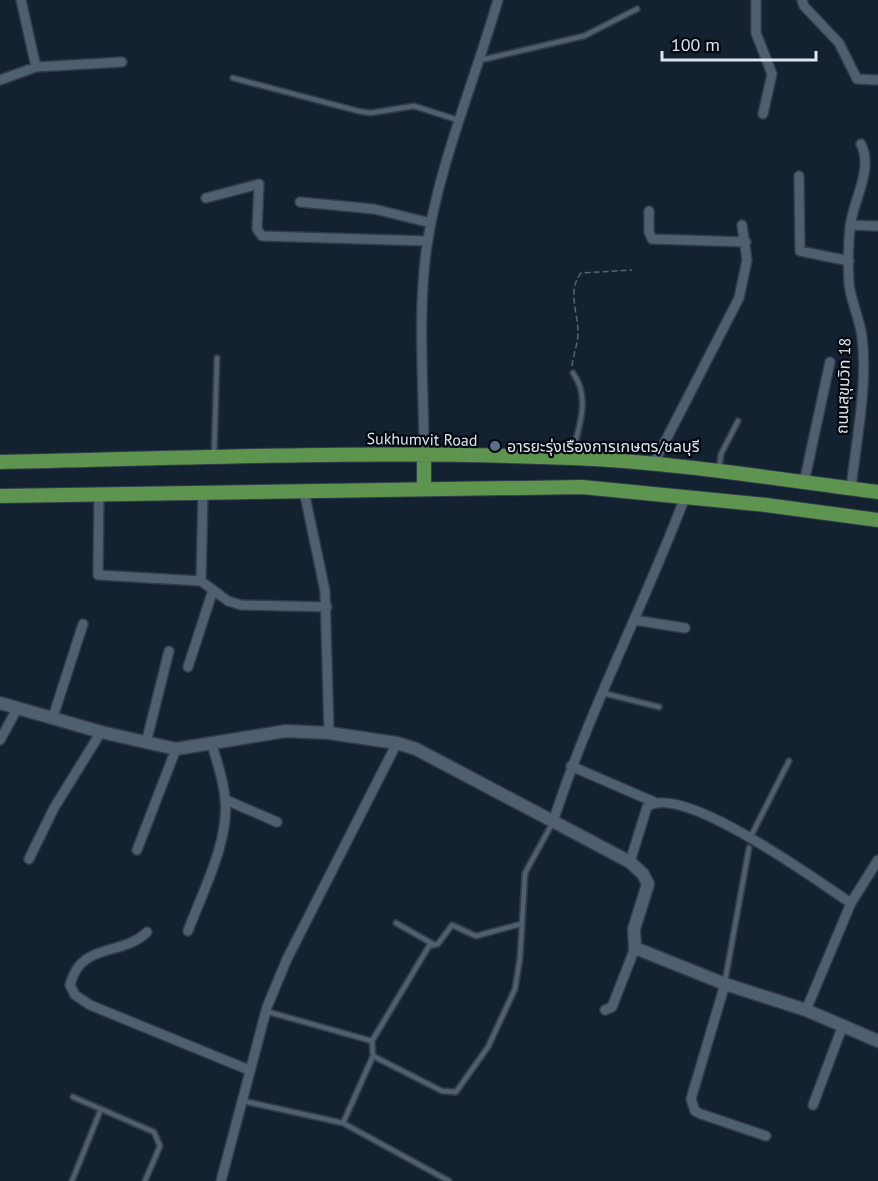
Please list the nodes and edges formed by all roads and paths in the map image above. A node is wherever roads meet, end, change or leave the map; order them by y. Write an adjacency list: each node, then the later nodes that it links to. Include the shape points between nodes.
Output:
1 (21, 0): 8 (street)
2 (498, 0): 6 (street)
3 (756, 0): 12 (street, via 756,33 772,75)
4 (802, 0): 11 (street, via 815,20 839,43 855,76)
5 (637, 9): 6 (lane, via 584,36)
6 (481, 60): 13 (street)
7 (122, 62): 8 (street)
8 (36, 67): 10 (street)
9 (233, 78): 13 (lane, via 358,111 370,113 414,106)
10 (0, 80)
11 (878, 81)
12 (763, 114)
13 (461, 121): 19 (street)
14 (861, 144): 21 (street, ถนนสุขุมวิท 18, via 865,163)
15 (799, 176): 25 (street, via 800,251)
16 (206, 198): 23 (street, via 259,184 257,229 262,236)
17 (300, 202): 19 (street, via 364,207)
18 (649, 211): 24 (street, via 652,239)
19 (431, 223): 23 (street)
20 (742, 225): 24 (street)
21 (850, 225): 22 (street); 25 (street, ถนนสุขุมวิท 18)
22 (878, 226)
23 (428, 241): 31 (street, via 423,296)
24 (746, 242): 35 (street, via 745,278 739,298)
25 (849, 261): 39 (street, ถนนสุขุมวิท 18, via 849,285 862,338)
26 (632, 270): 29 (path, via 581,273 575,280 578,334)
27 (217, 358): 32 (lane)
28 (830, 362): 37 (street)
29 (573, 373): 33 (lane, via 584,396)
30 (738, 421): 36 (lane, via 721,454)
31 (424, 455): 32 (main road, Sukhumvit Road); 33 (main road, Sukhumvit Road); 38 (main road)
32 (214, 456): 34 (main road, Sukhumvit Road)
33 (572, 458): 35 (main road, Sukhumvit Road)
34 (0, 462)
35 (654, 463): 36 (main road, Sukhumvit Road)
36 (719, 472): 37 (main road, Sukhumvit Road)
37 (804, 483): 39 (main road, Sukhumvit Road)
38 (424, 488): 40 (main road); 45 (main road, via 582,487)
39 (851, 489): 42 (main road, Sukhumvit Road)
40 (304, 490): 41 (main road); 49 (street)
41 (203, 492): 43 (main road); 47 (street)
42 (878, 492)
43 (99, 494): 44 (main road); 47 (street, via 98,575)
44 (0, 496)
45 (685, 497): 46 (main road); 50 (street)
46 (878, 520)
47 (201, 581): 48 (street)
48 (213, 590): 49 (street, via 242,605); 54 (street)
49 (327, 607): 61 (street)
50 (634, 620): 52 (street); 55 (street)
51 (83, 624): 59 (street)
52 (685, 628)
53 (169, 651): 63 (street)
54 (188, 667)
55 (603, 693): 57 (lane); 68 (street)
56 (0, 703): 58 (street)
57 (659, 707)
58 (17, 709): 59 (street); 62 (street)
59 (52, 717): 60 (street)
60 (101, 732): 63 (street); 76 (street, via 54,808)
61 (329, 733): 64 (street); 65 (street, via 286,731)
62 (0, 740)
63 (146, 743): 66 (street)
64 (397, 743): 72 (street, via 416,749); 89 (street, via 287,959)
65 (212, 745): 66 (street); 69 (street)
66 (176, 749): 75 (street)
67 (789, 761): 73 (lane)
68 (571, 766): 70 (street); 72 (street)
69 (226, 800): 71 (street); 82 (street, via 220,844)
70 (654, 802): 73 (street, via 672,802 712,816); 78 (street, via 647,807)
71 (277, 822)
72 (553, 822): 78 (street); 81 (lane, via 525,873)
73 (750, 838): 79 (street)
74 (749, 848): 86 (lane)
75 (137, 850)
76 (29, 859)
77 (878, 861): 79 (street)
78 (630, 862): 85 (street, via 648,884 634,929)
79 (851, 903): 88 (street)
80 (396, 923): 84 (lane)
81 (521, 924): 84 (lane, via 476,936 452,925 438,944); 93 (lane, via 515,989 488,1047 456,1092 442,1090)
82 (188, 931)
83 (147, 932): 94 (street, via 132,944 86,958 69,985 75,995)
84 (433, 944): 91 (lane)
85 (635, 948): 86 (street); 87 (street, via 612,1007)
86 (724, 984): 88 (street); 100 (street, via 691,1099 693,1107 701,1114)
87 (605, 1010)
88 (806, 1010): 90 (street)
89 (265, 1011): 91 (lane); 94 (street)
90 (843, 1025): 92 (street); 97 (street)
91 (372, 1041): 93 (lane)
92 (878, 1041)
93 (373, 1056): 99 (lane)
94 (249, 1070): 96 (street)
95 (73, 1097): 98 (lane)
96 (243, 1101): 99 (lane); 103 (street)
97 (813, 1105)
98 (101, 1109): 101 (lane); 102 (lane, via 154,1132 159,1138 160,1146)
99 (343, 1123): 104 (lane)
100 (765, 1136)
101 (72, 1181)
102 (145, 1181)
103 (221, 1181)
104 (449, 1181)

